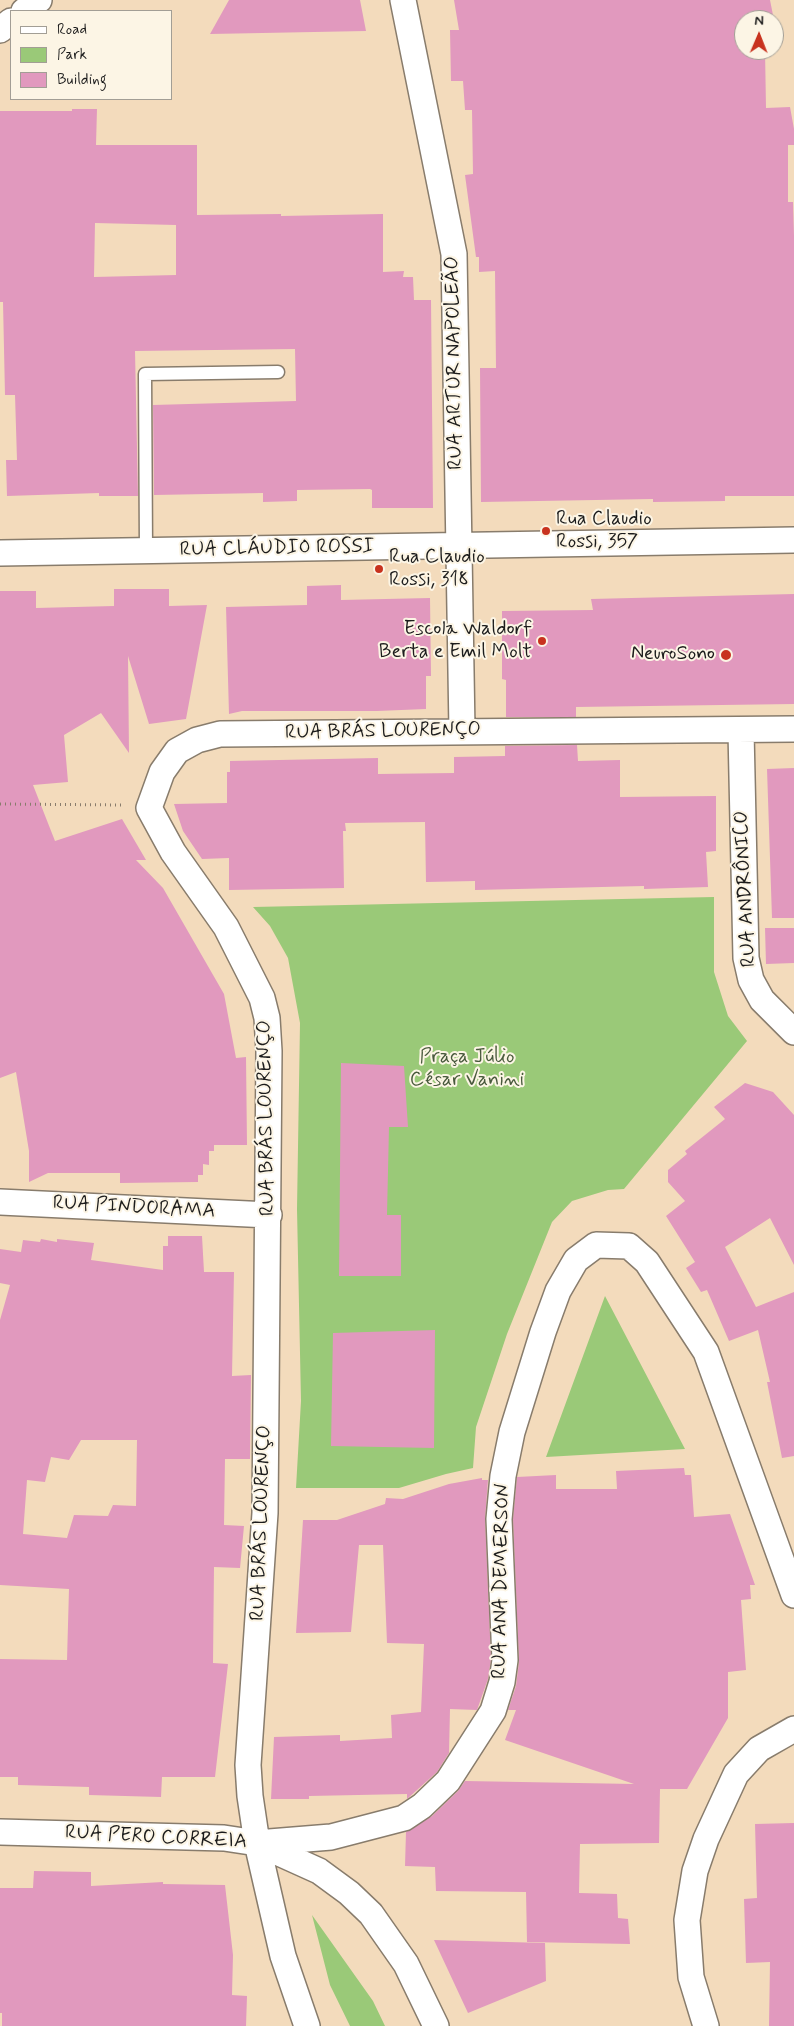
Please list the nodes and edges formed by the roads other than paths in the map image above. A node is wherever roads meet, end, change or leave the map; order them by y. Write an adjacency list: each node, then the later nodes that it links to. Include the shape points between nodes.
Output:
1 (39, 0): 3 (street)
2 (403, 0): 8 (street, RUA ARTUR NAPOLEÃO, via 454,254)
3 (25, 10)
4 (10, 22): 5 (street)
5 (0, 30)
6 (278, 372): 9 (lane, via 145,374)
7 (794, 540): 8 (street, RUA CLÁUDIO ROSSI)
8 (458, 546): 9 (street, RUA CLÁUDIO ROSSI); 12 (street, RUA ARTUR NAPOLEÃO)
9 (146, 551): 10 (street, RUA CLÁUDIO ROSSI)
10 (0, 553)
11 (794, 729): 13 (street, RUA BRÁS LOURENÇO)
12 (462, 731): 13 (street, RUA BRÁS LOURENÇO); 16 (street, RUA BRÁS LOURENÇO, via 220,734 197,740 177,751 162,772 149,808 173,852 226,928 262,998 267,1018 270,1051)
13 (741, 731): 14 (street, RUA ANDRÔNICO, via 746,958 751,980 762,1000)
14 (794, 1032)
15 (0, 1202): 16 (street, RUA PINDORAMA)
16 (268, 1215): 20 (street, RUA BRÁS LOURENÇO, via 265,1513 248,1765)
17 (794, 1595): 20 (street, RUA ANA DEMERSON, via 706,1352 647,1262 629,1246 596,1245 576,1260 558,1291 512,1432 499,1519 505,1660 493,1711 448,1781 404,1818 332,1837)
18 (794, 1729): 23 (street, via 759,1749 736,1774 695,1871 687,1920 691,1977)
19 (0, 1832): 20 (street, RUA PERO CORREIA, via 224,1838)
20 (257, 1843): 21 (street, RUA BRÁS LOURENÇO, via 283,1956); 22 (street, RUA PERO CORREIA, via 319,1870 371,1914 406,1964)
21 (307, 2026)
22 (436, 2026)
23 (706, 2026)

